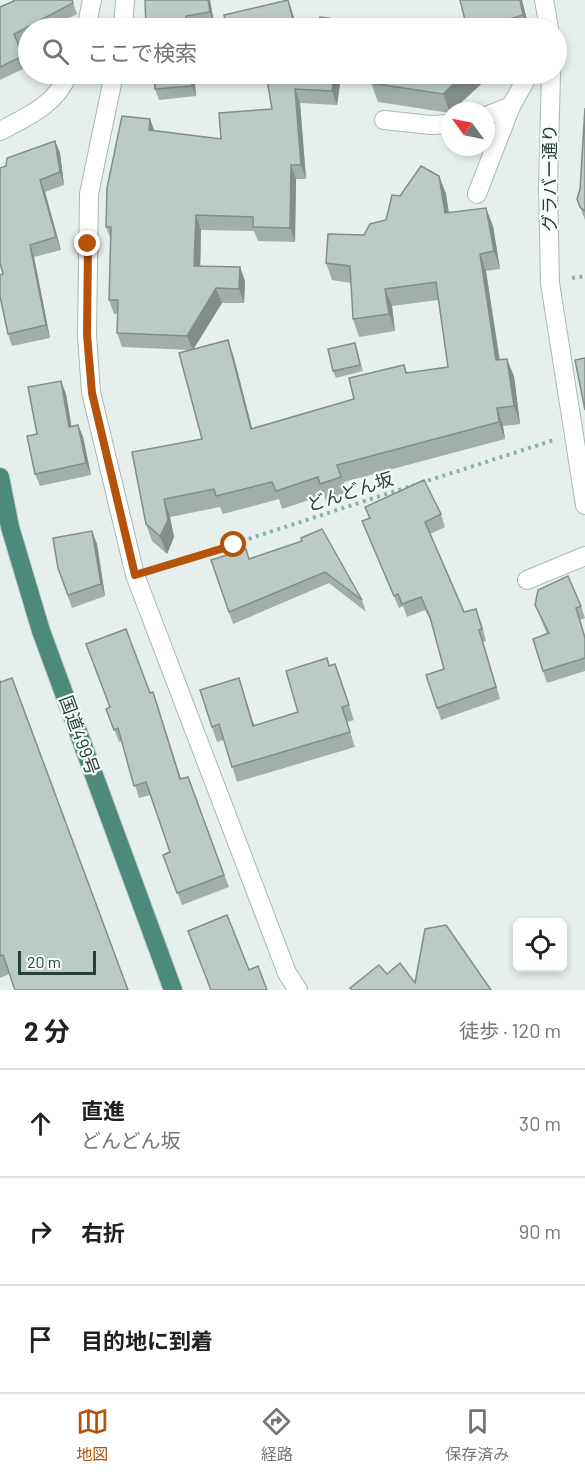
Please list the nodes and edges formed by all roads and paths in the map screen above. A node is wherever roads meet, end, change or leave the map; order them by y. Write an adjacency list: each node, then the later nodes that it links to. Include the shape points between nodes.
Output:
1 (92, 0): 4 (street)
2 (125, 0): 5 (street)
3 (544, 0): 6 (street)
4 (88, 18)
5 (124, 18)
6 (547, 18)
7 (64, 84): 15 (street, via 37,112)
8 (112, 84): 21 (street, via 89,194 87,335 92,393)
9 (523, 84): 11 (street)
10 (551, 84): 17 (street, グラバー通り, via 550,283)
11 (511, 106): 12 (street); 16 (street)
12 (495, 112)
13 (384, 120): 14 (street)
14 (441, 124)
15 (0, 131)
16 (477, 194)
17 (573, 433): 19 (street); 21 (path, どんどん坂)
18 (0, 477): 23 (highway, 国道499号, via 41,631)
19 (585, 505)
20 (585, 556): 22 (street)
21 (135, 575): 24 (street, via 287,973)
22 (527, 580)
23 (173, 990)
24 (298, 990)

